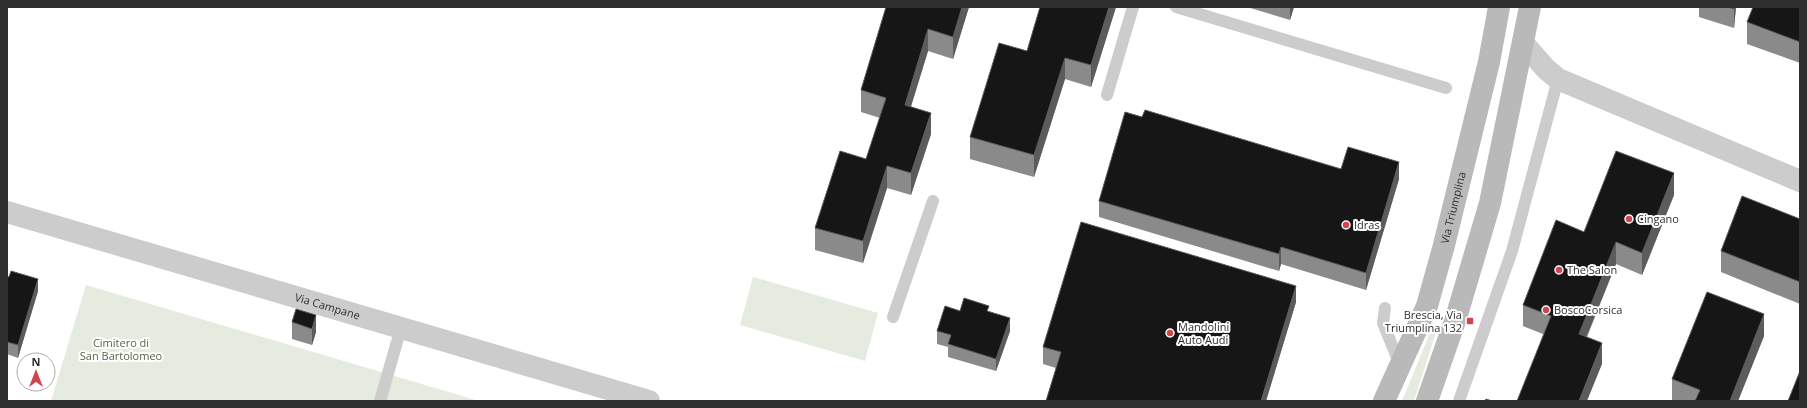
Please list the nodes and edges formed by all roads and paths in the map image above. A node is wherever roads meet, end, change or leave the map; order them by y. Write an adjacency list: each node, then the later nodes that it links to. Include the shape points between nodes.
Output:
1 (1133, 7): 8 (lane)
2 (1176, 7): 7 (lane)
3 (1499, 7): 15 (main road, Via Triumplina, via 1489,62 1442,253 1427,306)
4 (1530, 7): 5 (main road)
5 (1524, 44): 6 (street); 19 (main road, via 1490,203 1456,318)
6 (1558, 79): 9 (street); 20 (lane, via 1512,251)
7 (1446, 88)
8 (1107, 95)
9 (1800, 181)
10 (933, 201): 13 (lane)
11 (7, 212): 14 (street, Via Campane)
12 (1385, 308): 15 (lane, via 1383,323)
13 (893, 318)
14 (401, 328): 16 (lane); 17 (street, Via Campane)
15 (1401, 367): 18 (main road, Via Triumplina)
16 (380, 401)
17 (649, 401)
18 (1384, 401)
19 (1427, 401)
20 (1459, 401)

